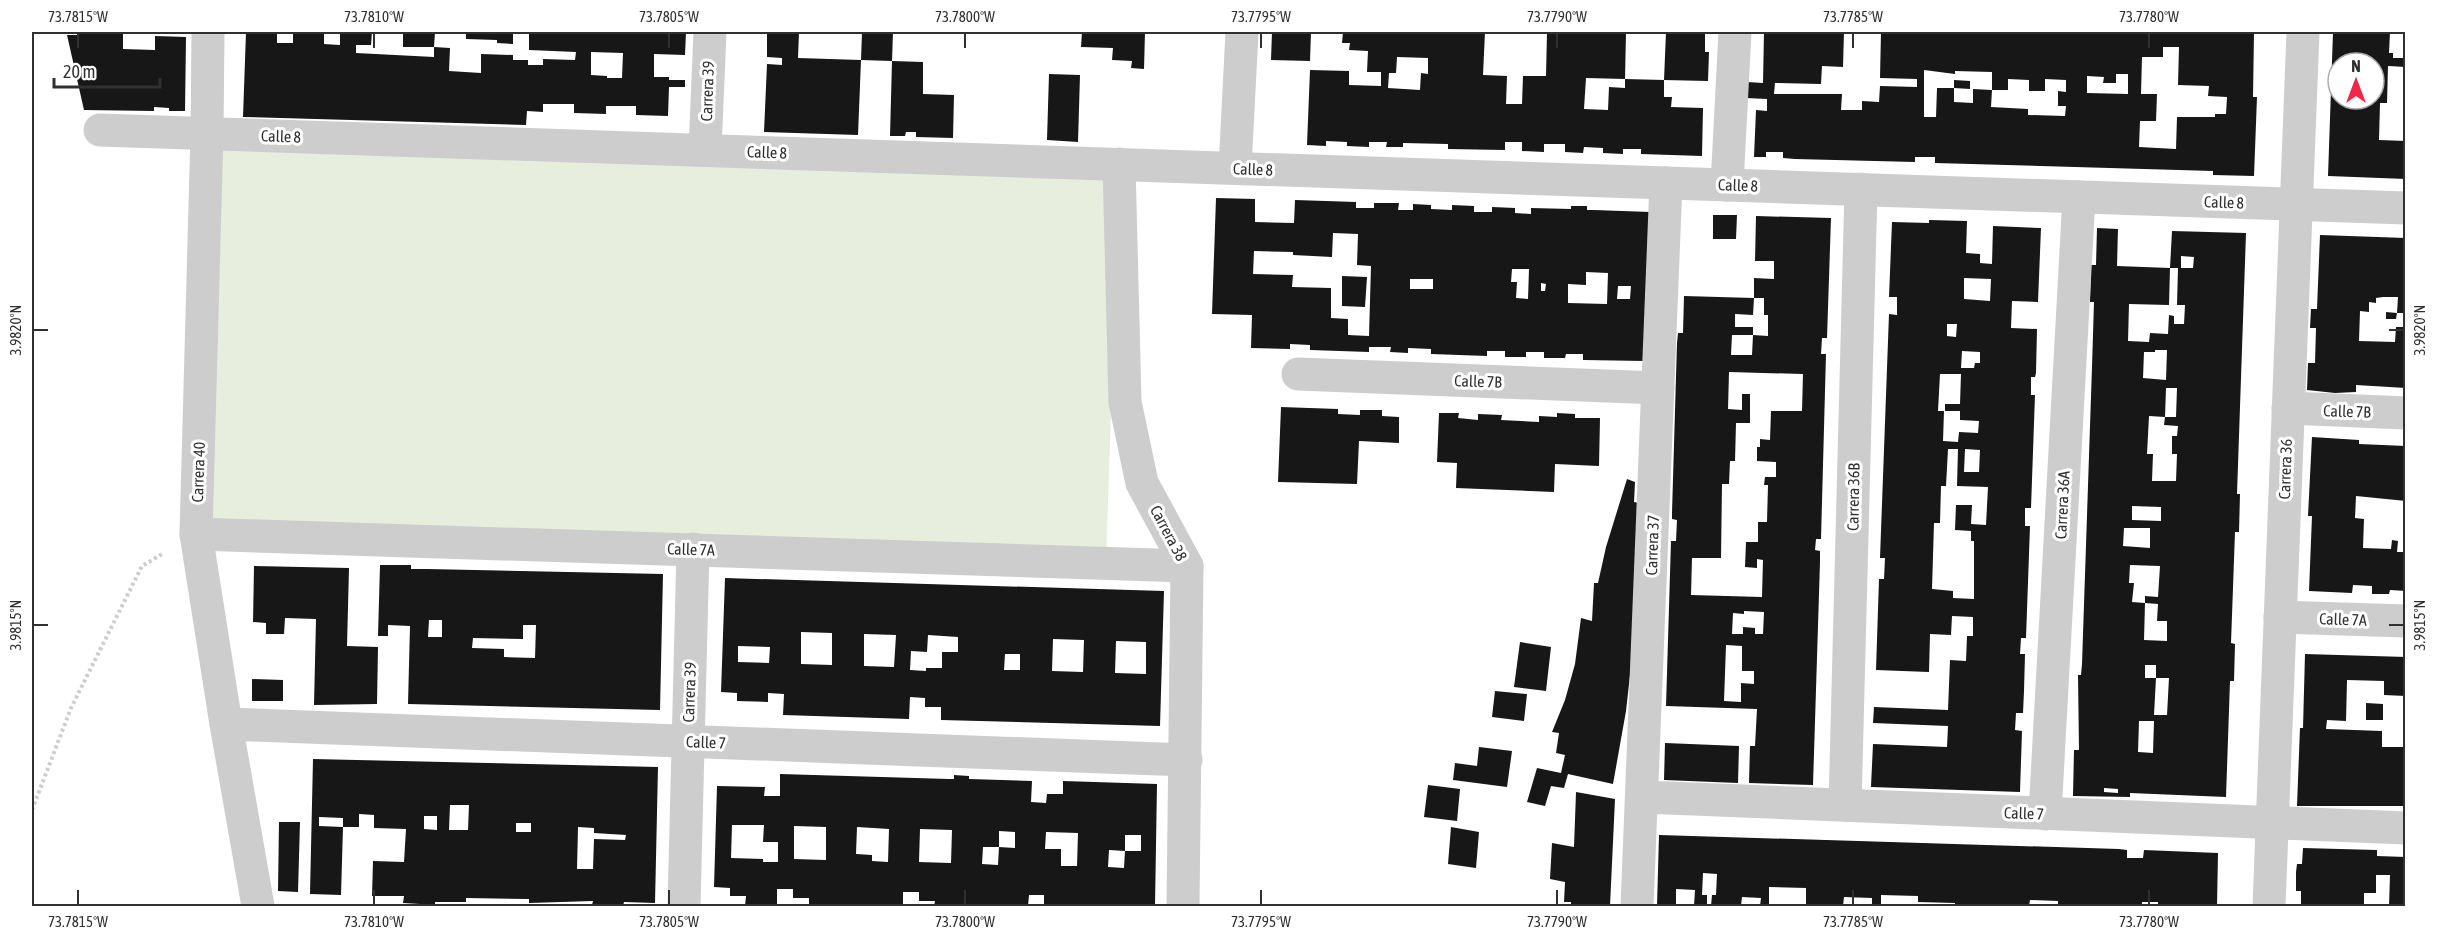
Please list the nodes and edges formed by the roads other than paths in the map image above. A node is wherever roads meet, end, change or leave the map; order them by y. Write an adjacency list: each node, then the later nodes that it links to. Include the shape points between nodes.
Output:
1 (208, 32): 7 (street, Carrera 40)
2 (710, 32): 8 (street, Carrera 39)
3 (1242, 32): 10 (street)
4 (1735, 32): 12 (street)
5 (2303, 32): 15 (street, Carrera 36)
6 (100, 130): 7 (street, Calle 8)
7 (207, 133): 8 (street, Calle 8); 21 (street, Carrera 40)
8 (705, 150): 9 (street, Calle 8)
9 (1119, 164): 10 (street, Calle 8); 23 (street, Carrera 38, via 1125,402 1142,483)
10 (1235, 168): 11 (street, Calle 8)
11 (1666, 183): 12 (street, Calle 8); 18 (street, Carrera 37)
12 (1727, 185): 13 (street, Calle 8)
13 (1861, 189): 14 (street, Calle 8); 30 (street, Carrera 36B)
14 (2079, 197): 15 (street, Calle 8); 31 (street, Carrera 36A)
15 (2295, 204): 16 (street, Calle 8); 19 (street, Carrera 36)
16 (2406, 208)
17 (1298, 374): 18 (street, Calle 7B)
18 (1658, 388): 29 (street, Carrera 37)
19 (2288, 408): 20 (street, Calle 7B); 24 (street, Carrera 36)
20 (2406, 413)
21 (196, 534): 22 (street, Calle 7A); 26 (street, Carrera 40)
22 (693, 549): 23 (street, Calle 7A); 27 (street, Carrera 39)
23 (1187, 566): 28 (street, Carrera 38)
24 (2280, 617): 25 (street, Calle 7A); 32 (street, Carrera 36)
25 (2406, 621)
26 (226, 724): 27 (street, Calle 7); 34 (street, Carrera 40)
27 (688, 741): 28 (street, Calle 7); 36 (street, Carrera 39)
28 (1186, 760): 37 (street, Carrera 38)
29 (1643, 797): 30 (street, Calle 7); 38 (street, Carrera 37)
30 (1845, 805): 31 (street, Calle 7)
31 (2045, 814): 32 (street, Calle 7)
32 (2272, 823): 33 (street, Calle 7); 39 (street, Carrera 36)
33 (2406, 828)
34 (258, 906): 35 (street)
35 (274, 906)
36 (684, 906)
37 (1183, 906)
38 (1637, 906)
39 (2269, 906)

